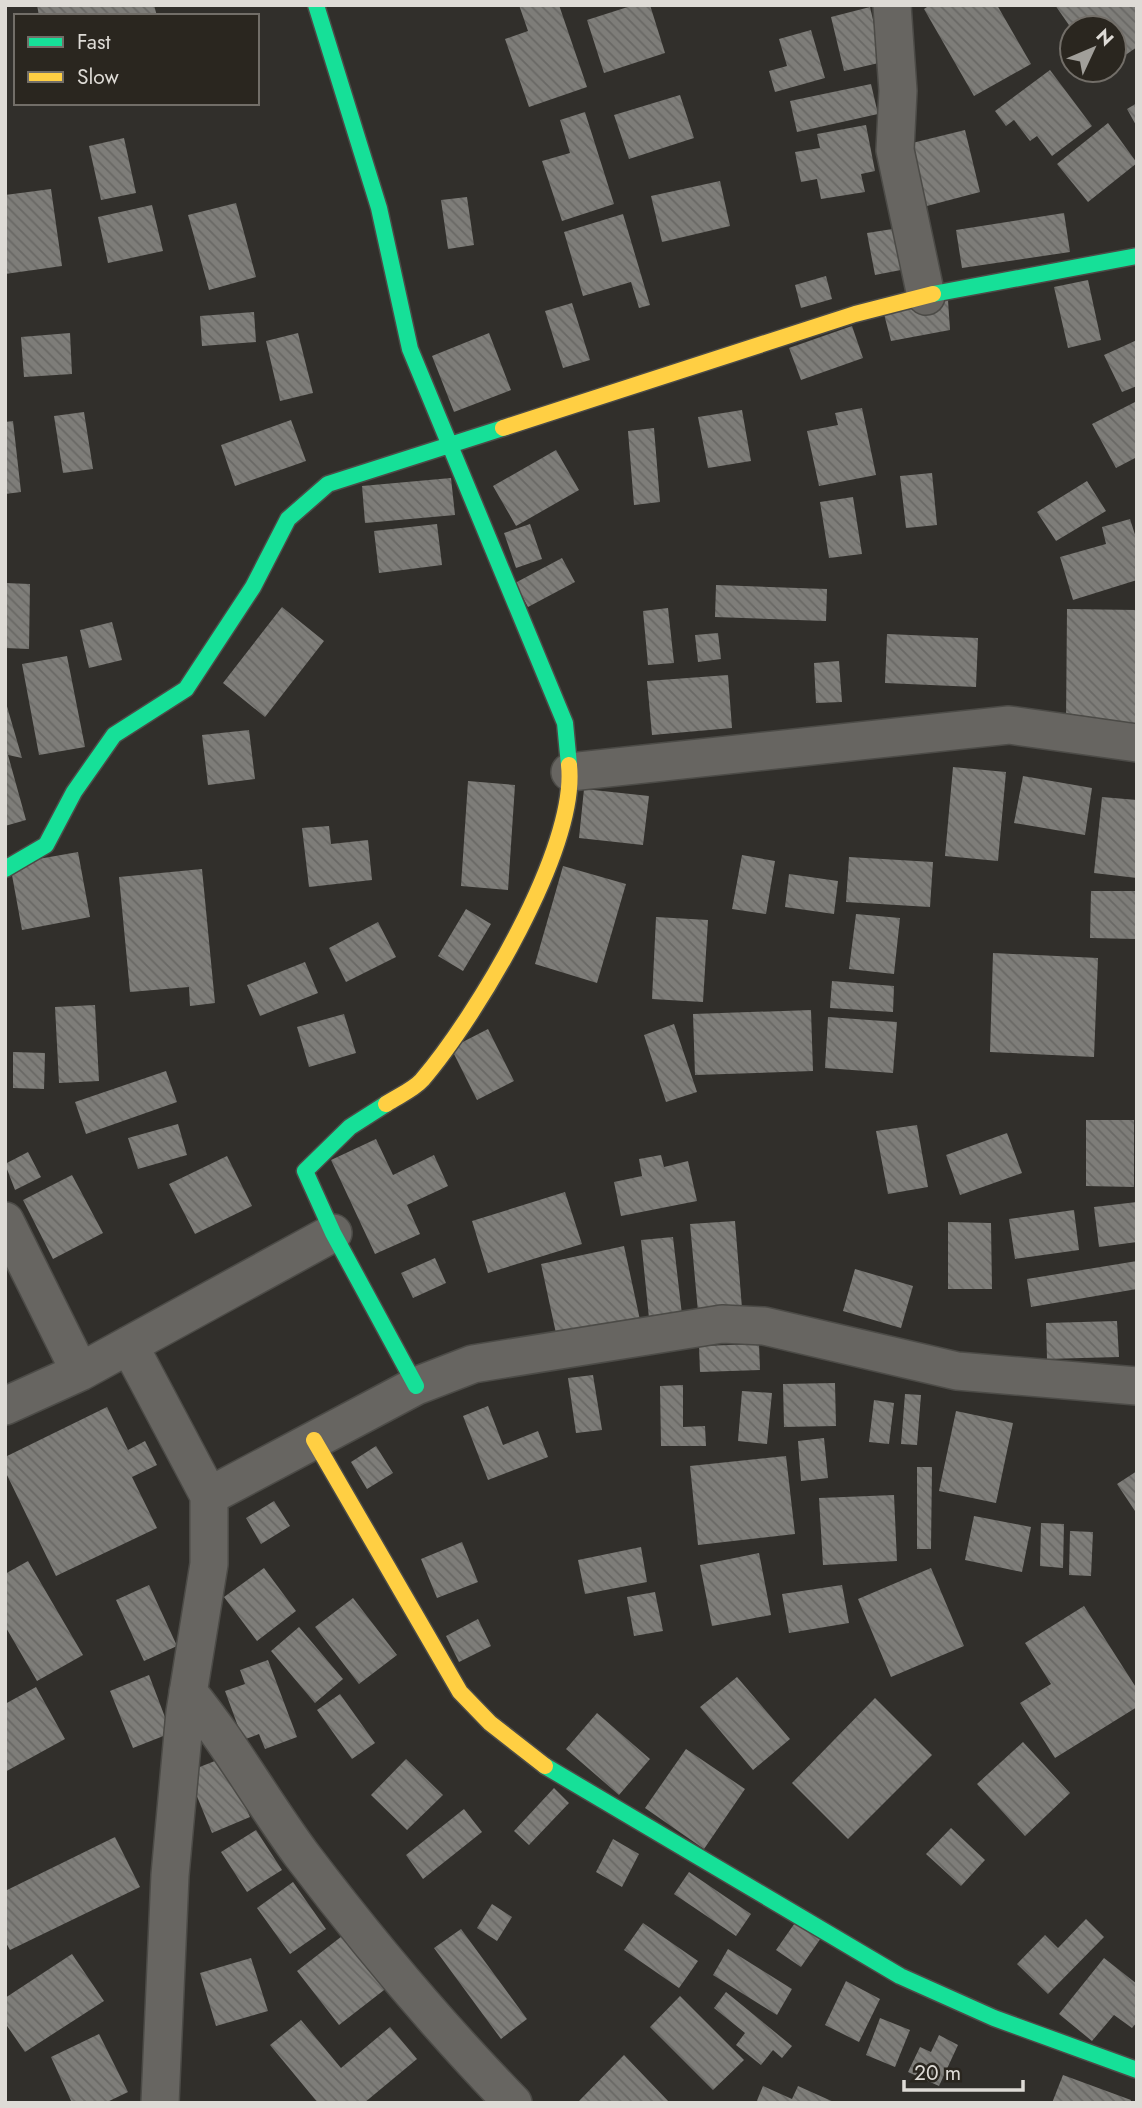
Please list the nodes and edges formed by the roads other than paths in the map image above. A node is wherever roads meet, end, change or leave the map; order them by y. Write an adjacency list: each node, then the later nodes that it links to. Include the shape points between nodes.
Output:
1 (316, 5): 5 (street, via 379,208 410,349)
2 (892, 5): 4 (street, via 898,91 895,150)
3 (1137, 256): 4 (street)
4 (926, 296): 5 (street, via 855,314)
5 (450, 445): 7 (street, via 565,723); 8 (street, via 328,484 288,519 253,587 186,689 114,735 74,792 46,845)
6 (1137, 743): 7 (street, via 1009,725)
7 (570, 772): 10 (street, via 564,820 548,867 490,986 420,1082 350,1127 305,1171)
8 (5, 869)
9 (5, 1221): 12 (street)
10 (333, 1233): 11 (street); 13 (street)
11 (129, 1345): 12 (street); 17 (street)
12 (80, 1372): 15 (street)
13 (416, 1386): 14 (street, via 473,1364 722,1324 764,1326 957,1371); 16 (street)
14 (1137, 1386)
15 (5, 1406)
16 (314, 1440): 17 (street); 19 (street, via 460,1692 490,1723 554,1773 900,1976 993,2018)
17 (209, 1496): 18 (street, via 209,1564)
18 (188, 1692): 20 (street, via 170,1875); 21 (street, via 302,1854 450,2038)
19 (1137, 2070)
20 (160, 2103)
21 (513, 2103)

